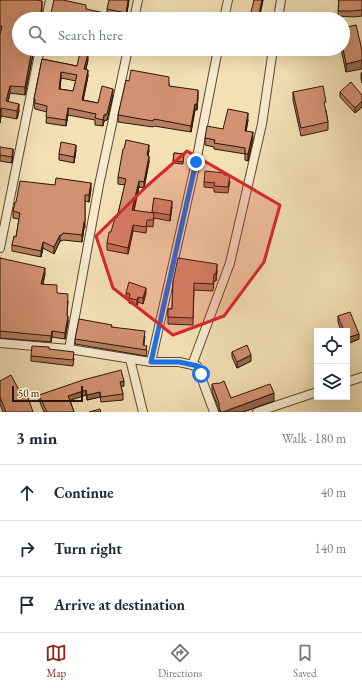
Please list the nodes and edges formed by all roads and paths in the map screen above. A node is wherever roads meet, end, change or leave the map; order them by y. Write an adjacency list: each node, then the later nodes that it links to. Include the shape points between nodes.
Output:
1 (50, 0): 5 (street)
2 (138, 0): 6 (street)
3 (228, 0): 7 (street)
4 (281, 0): 8 (street)
5 (47, 12)
6 (135, 12)
7 (225, 12)
8 (279, 12)
9 (39, 56): 13 (street)
10 (127, 56): 15 (street, via 99,185)
11 (217, 56): 17 (street, via 196,162)
12 (272, 56): 18 (street, via 262,124 230,263)
13 (0, 248)
14 (0, 343): 15 (street)
15 (69, 349): 16 (street)
16 (130, 359): 17 (street); 22 (street)
17 (151, 362): 18 (street, via 179,362)
18 (192, 365): 23 (street, via 198,366)
19 (362, 377): 20 (street)
20 (350, 381)
21 (314, 393): 24 (street)
22 (143, 412)
23 (214, 412)
24 (257, 412)

